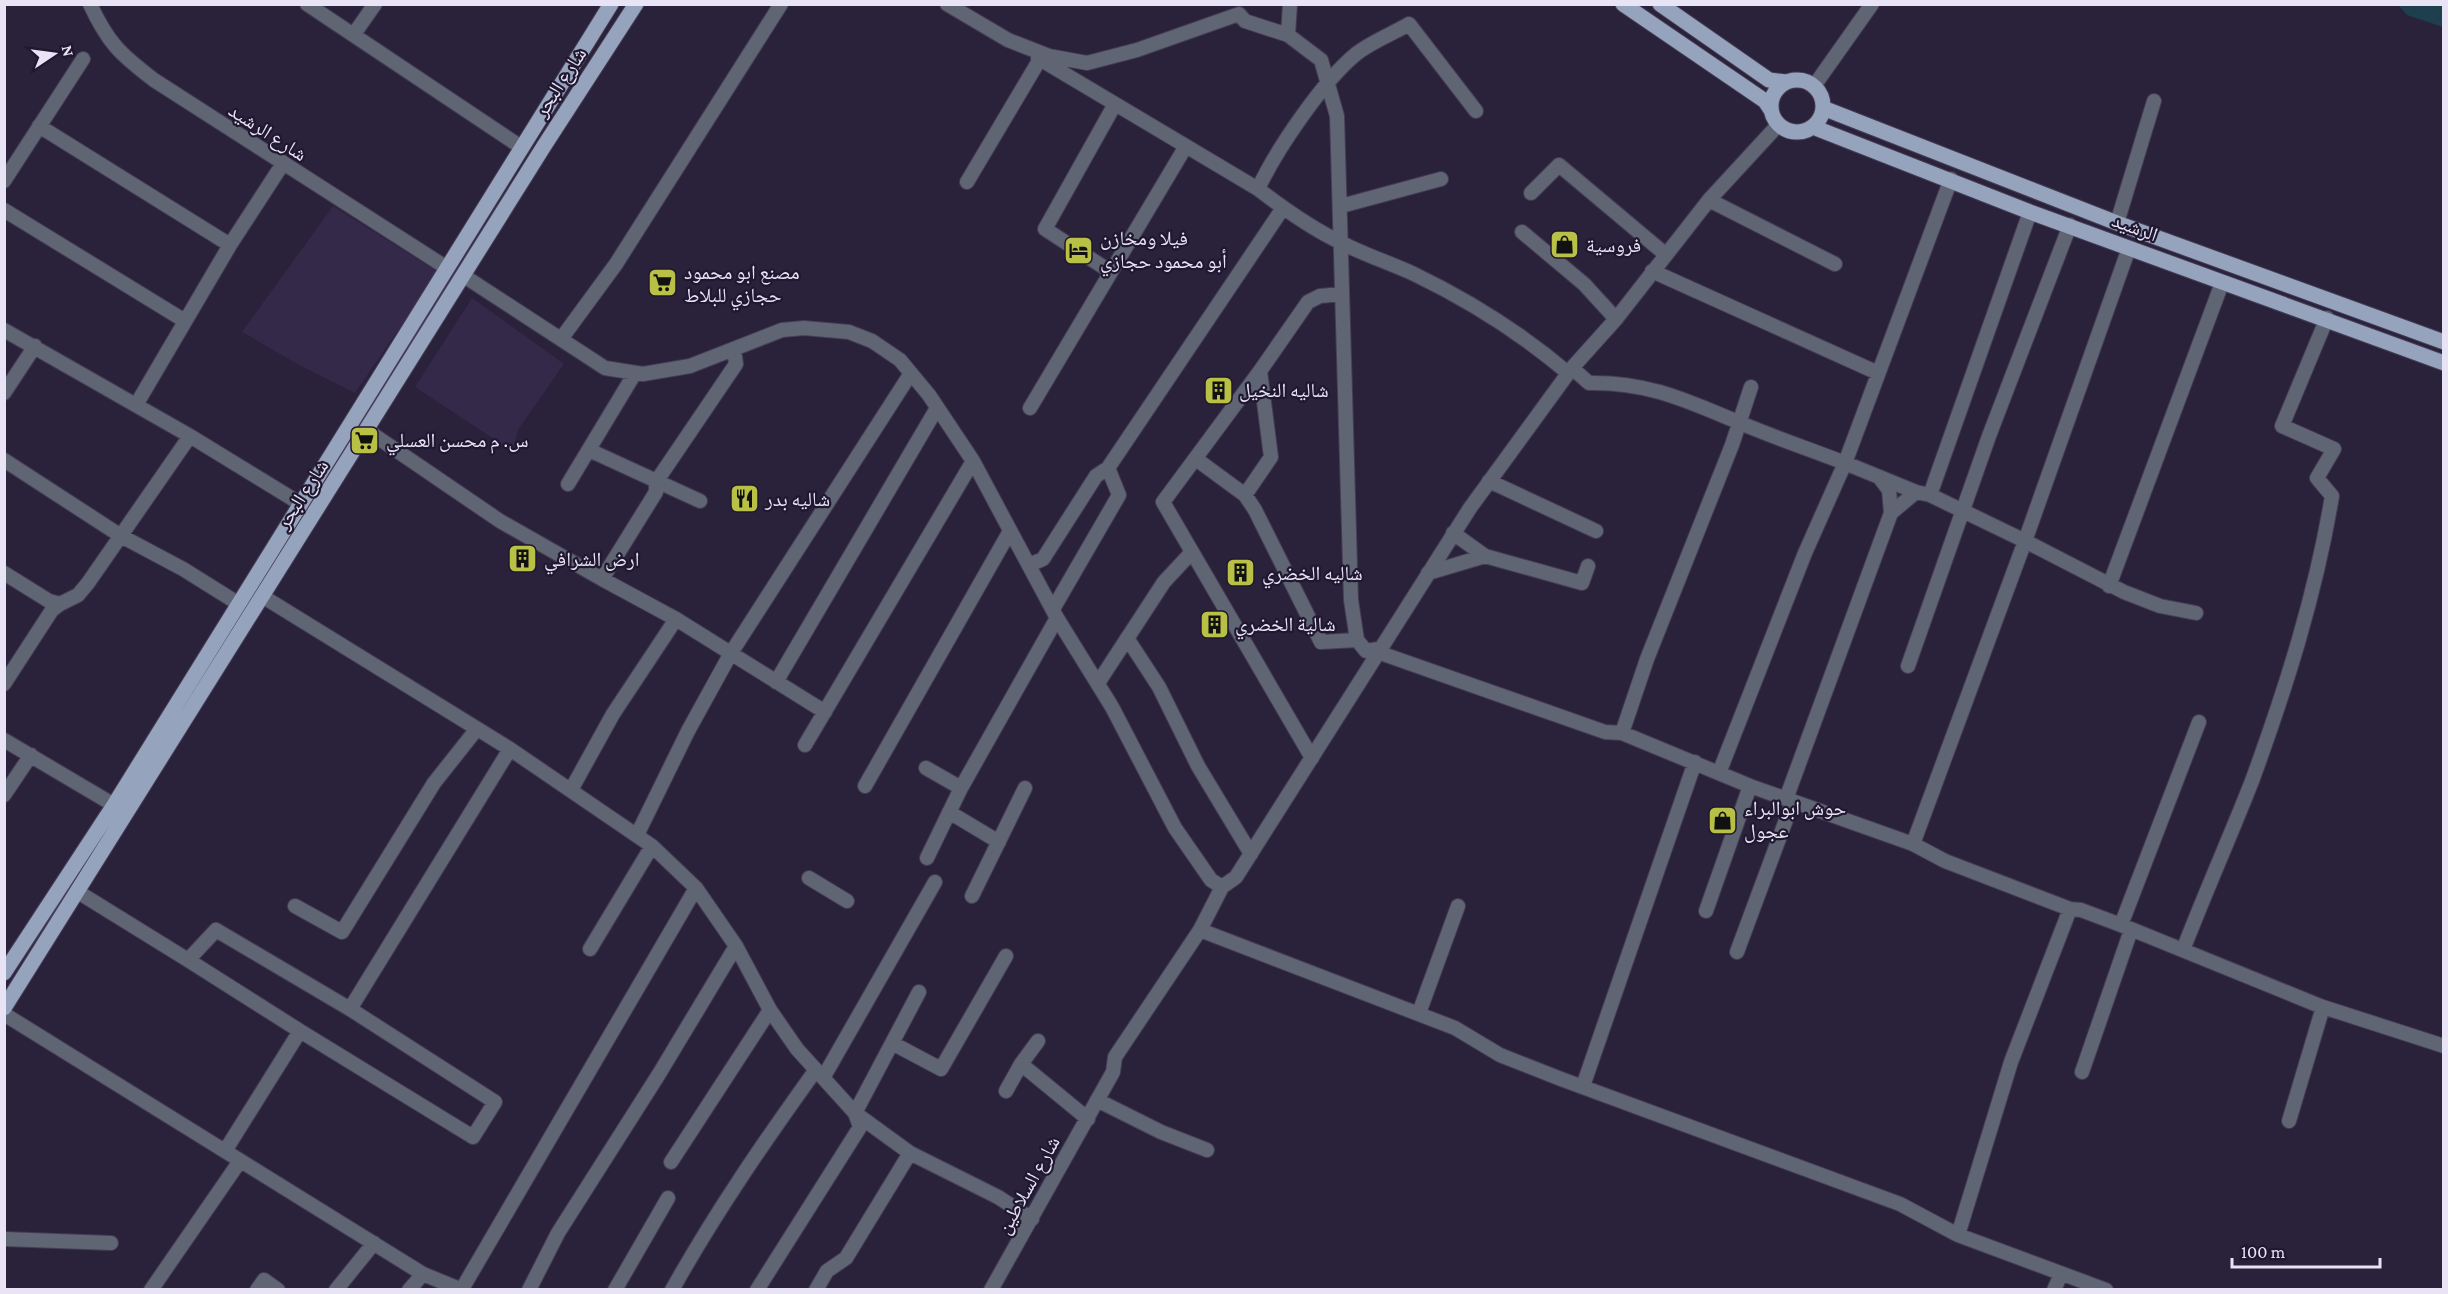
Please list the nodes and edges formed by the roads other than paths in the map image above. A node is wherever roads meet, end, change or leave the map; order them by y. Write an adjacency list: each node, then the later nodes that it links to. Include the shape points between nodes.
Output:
1 (90, 4): 31 (street, شارع الرشيد, via 105,36 122,56)
2 (308, 4): 13 (street)
3 (375, 4): 13 (street)
4 (611, 4): 30 (main road, شارع البحر)
5 (636, 4): 54 (main road, شارع البحر)
6 (782, 4): 61 (street, via 616,264)
7 (947, 4): 15 (street)
8 (1290, 4): 14 (street)
9 (1623, 4): 24 (main road, via 1765,102)
10 (1660, 4): 18 (main road, via 1769,80)
11 (1872, 4): 20 (street)
12 (1239, 9): 14 (street, via 1245,21); 15 (street, via 1137,50 1087,63 1049,56)
13 (354, 34): 30 (street)
14 (1288, 35): 19 (street, via 1321,60)
15 (1008, 40): 17 (street)
16 (83, 59): 27 (street)
17 (1040, 59): 22 (street); 35 (street)
18 (1786, 82): 20 (main road, via 1800,80); 24 (main road, via 1775,91)
19 (1328, 85): 25 (street, via 1357,54 1408,24); 36 (street, via 1271,160); 39 (street, via 1337,116)
20 (1814, 86): 23 (main road)
21 (2154, 101): 43 (street)
22 (1115, 104): 29 (street); 53 (street, via 1046,229)
23 (1823, 108): 28 (main road); 43 (main road, الرشيد)
24 (1771, 110): 26 (main road)
25 (1476, 111)
26 (1778, 125): 28 (main road, via 1792,132); 38 (street, شارع السلاطين)
27 (39, 126): 34 (street); 46 (street)
28 (1813, 127): 33 (main road, الرشيد)
29 (1186, 146): 36 (street); 53 (street)
30 (521, 147): 51 (main road, شارع البحر)
31 (282, 165): 46 (street); 51 (street, شارع الرشيد)
32 (1441, 179): 39 (street)
33 (1951, 179): 42 (main road, الرشيد); 72 (street)
34 (4, 181)
35 (967, 182)
36 (1258, 189): 40 (street)
37 (1531, 193): 49 (street, via 1559,165)
38 (1709, 200): 49 (street, شارع السلاطين); 50 (street)
39 (1341, 206): 47 (street)
40 (1283, 208): 47 (street); 86 (street)
41 (4, 210): 59 (street)
42 (2030, 212): 44 (main road, الرشيد); 93 (street)
43 (2117, 223): 62 (main road, الرشيد)
44 (2070, 225): 48 (main road, الرشيد); 96 (street)
45 (1522, 232): 58 (street, via 1584,284)
46 (230, 244): 59 (street)
47 (1343, 244): 56 (street); 68 (street, via 1415,274 1478,309)
48 (2130, 248): 55 (main road, الرشيد); 102 (street)
49 (1665, 254): 52 (street, شارع السلاطين)
50 (1835, 264)
51 (447, 268): 65 (main road, شارع البحر)
52 (1652, 271): 58 (street, شارع السلاطين); 72 (street)
53 (1111, 272): 77 (street)
54 (464, 276): 61 (street); 67 (main road, شارع البحر)
55 (2222, 283): 57 (main road, الرشيد); 110 (street)
56 (1342, 294): 69 (street, via 1320,296 1308,302); 118 (street, via 1351,600)
57 (2327, 318): 66 (main road, الرشيد); 167 (street, via 2282,426 2334,449 2318,478 2332,496 2325,537 2279,701 2251,782)
58 (1616, 319): 68 (street, شارع السلاطين)
59 (185, 321): 75 (street)
60 (4, 330): 63 (street)
61 (561, 339): 70 (street, via 605,368)
62 (2444, 342)
63 (35, 346): 74 (street); 75 (street)
64 (734, 349): 70 (street, via 690,366); 71 (street, via 782,330 849,332 888,351); 89 (street, via 736,364)
65 (391, 360): 67 (main road); 95 (main road, شارع البحر)
66 (2444, 363)
67 (406, 369): 79 (main road, شارع البحر)
68 (1570, 370): 78 (street, via 1589,383 1620,382 1680,396); 88 (street, شارع السلاطين)
69 (1260, 371): 82 (street); 92 (street, via 1271,457)
70 (635, 373): 81 (street)
71 (911, 373): 76 (street); 120 (street)
72 (1878, 373): 85 (street)
73 (1751, 387): 78 (street)
74 (4, 393)
75 (136, 405): 80 (street)
76 (937, 408): 84 (street); 122 (street)
77 (1030, 408)
78 (1738, 422): 85 (street); 128 (street)
79 (368, 431): 109 (street, via 500,521); 111 (main road, شارع البحر)
80 (190, 436): 95 (street); 101 (street)
81 (590, 450): 89 (street); 90 (street)
82 (1196, 459): 92 (street); 103 (street, via 1163,502)
83 (4, 460): 101 (street)
84 (973, 461): 98 (street); 125 (street)
85 (1845, 463): 87 (street); 136 (street, via 1805,553)
86 (1108, 468): 105 (street, via 1096,477 1043,559); 114 (street, via 1119,495)
87 (1879, 477): 91 (street); 97 (street, via 1889,490)
88 (1489, 481): 99 (street); 100 (street, شارع السلاطين)
89 (656, 482): 94 (street); 109 (street, via 656,492)
90 (568, 484)
91 (1916, 492): 93 (street); 97 (street)
92 (1245, 495): 118 (street, via 1321,642)
93 (1930, 495): 96 (street)
94 (700, 501)
95 (301, 504): 113 (main road, شارع البحر)
96 (1964, 512): 102 (street); 121 (street)
97 (1891, 513): 143 (street)
98 (1010, 531): 105 (street); 137 (street)
99 (1596, 531)
100 (1453, 533): 104 (street); 108 (street, شارع السلاطين)
101 (121, 536): 112 (street, via 78,595); 113 (street)
102 (2025, 542): 110 (street); 148 (street)
103 (1191, 553): 117 (street, via 1164,582); 133 (street)
104 (1485, 556): 106 (street, via 1582,583); 108 (street)
105 (1029, 566): 114 (street)
106 (1588, 566)
107 (4, 573): 112 (street)
108 (1428, 573): 119 (street, شارع السلاطين)
109 (602, 579): 116 (street)
110 (2109, 586): 115 (street, via 2160,606)
111 (262, 596): 127 (street); 156 (main road, شارع البحر)
112 (60, 604): 124 (street, via 52,610)
113 (239, 604): 144 (main road, شارع البحر)
114 (1055, 613): 123 (street); 139 (street)
115 (2196, 613)
116 (675, 619): 120 (street); 141 (street, via 613,714)
117 (1127, 638): 123 (street); 150 (street, via 1159,687 1198,766)
118 (1357, 640): 119 (street, via 1366,651)
119 (1378, 649): 128 (street, via 1605,732); 133 (street, شارع السلاطين)
120 (731, 653): 122 (street); 146 (street)
121 (1908, 666)
122 (776, 682): 125 (street)
123 (1098, 683): 154 (street, via 1175,828 1211,880)
124 (4, 684)
125 (825, 712): 130 (street)
126 (2199, 722): 163 (street)
127 (476, 730): 131 (street); 159 (street, via 434,783 342,932)
128 (1622, 733): 134 (street)
129 (4, 740): 132 (street)
130 (805, 745)
131 (510, 749): 141 (street); 175 (street)
132 (31, 755): 142 (street); 144 (street)
133 (1312, 758): 150 (street, شارع السلاطين)
134 (1695, 762): 136 (street); 186 (street)
135 (926, 768): 139 (street)
136 (1719, 773): 138 (street)
137 (865, 786)
138 (1750, 786): 143 (street); 162 (street)
139 (961, 788): 145 (street)
140 (1025, 788): 147 (street)
141 (571, 790): 146 (street)
142 (4, 795)
143 (1790, 800): 148 (street); 168 (street)
144 (114, 805): 171 (main road, شارع البحر)
145 (949, 812): 147 (street); 151 (street)
146 (637, 835): 149 (street)
147 (999, 842): 157 (street)
148 (1912, 844): 161 (street, via 1945,861)
149 (652, 846): 155 (street); 166 (street)
150 (1251, 854): 154 (street, شارع السلاطين, via 1236,877)
151 (927, 858)
152 (809, 878): 158 (street)
153 (935, 882): 185 (street)
154 (1222, 887): 164 (street, شارع السلاطين)
155 (696, 888): 165 (street); 205 (street)
156 (78, 892): 170 (street); 174 (main road, شارع البحر)
157 (972, 896)
158 (847, 901)
159 (295, 906)
160 (1458, 906): 177 (street)
161 (2070, 909): 163 (street); 199 (street, via 2011,1062)
162 (1706, 911)
163 (2126, 928): 167 (street); 184 (street)
164 (1200, 930): 177 (street); 188 (street, شارع السلاطين, via 1115,1057 1113,1072)
165 (736, 946): 176 (street); 211 (street, via 558,1233)
166 (590, 949)
167 (2183, 950): 173 (street)
168 (1737, 952)
169 (1006, 956): 181 (street, via 941,1069)
170 (188, 960): 175 (street, via 216,930); 179 (street)
171 (4, 973)
172 (919, 992): 181 (street)
173 (2323, 1007): 182 (street); 191 (street)
174 (4, 1008)
175 (350, 1009): 179 (street, via 495,1102 473,1137)
176 (770, 1010): 185 (street); 196 (street)
177 (1419, 1013): 186 (street, via 1455,1028 1500,1055)
178 (4, 1014): 192 (street)
179 (300, 1031): 192 (street)
180 (1038, 1041): 183 (street)
181 (892, 1043): 189 (street)
182 (2444, 1046)
183 (1021, 1064): 187 (street); 190 (street)
184 (2082, 1072)
185 (819, 1074): 189 (street); 213 (street, via 755,1155 699,1240)
186 (1582, 1086): 199 (street, via 1900,1204)
187 (1006, 1091)
188 (1097, 1100): 190 (street, شارع السلاطين); 193 (street)
189 (855, 1113): 194 (street); 214 (street, via 860,1127)
190 (1088, 1119): 198 (street, شارع السلاطين)
191 (2289, 1121)
192 (225, 1150): 195 (street)
193 (1207, 1150)
194 (910, 1153): 198 (street, via 998,1197); 215 (street, via 846,1258 827,1271)
195 (240, 1161): 202 (street); 206 (street)
196 (671, 1162)
197 (668, 1198): 212 (street)
198 (1032, 1219): 216 (street, شارع السلاطين)
199 (1958, 1235): 204 (street)
200 (4, 1239): 201 (street)
201 (111, 1243)
202 (374, 1243): 203 (street); 209 (street)
203 (423, 1274): 205 (street); 210 (street)
204 (2061, 1274): 217 (street); 218 (street)
205 (462, 1289)
206 (151, 1290)
207 (257, 1290): 208 (street, via 264,1280)
208 (278, 1290)
209 (336, 1290)
210 (410, 1290)
211 (529, 1290)
212 (615, 1290)
213 (672, 1290)
214 (757, 1290)
215 (816, 1290)
216 (991, 1290)
217 (2054, 1290)
218 (2106, 1290)

